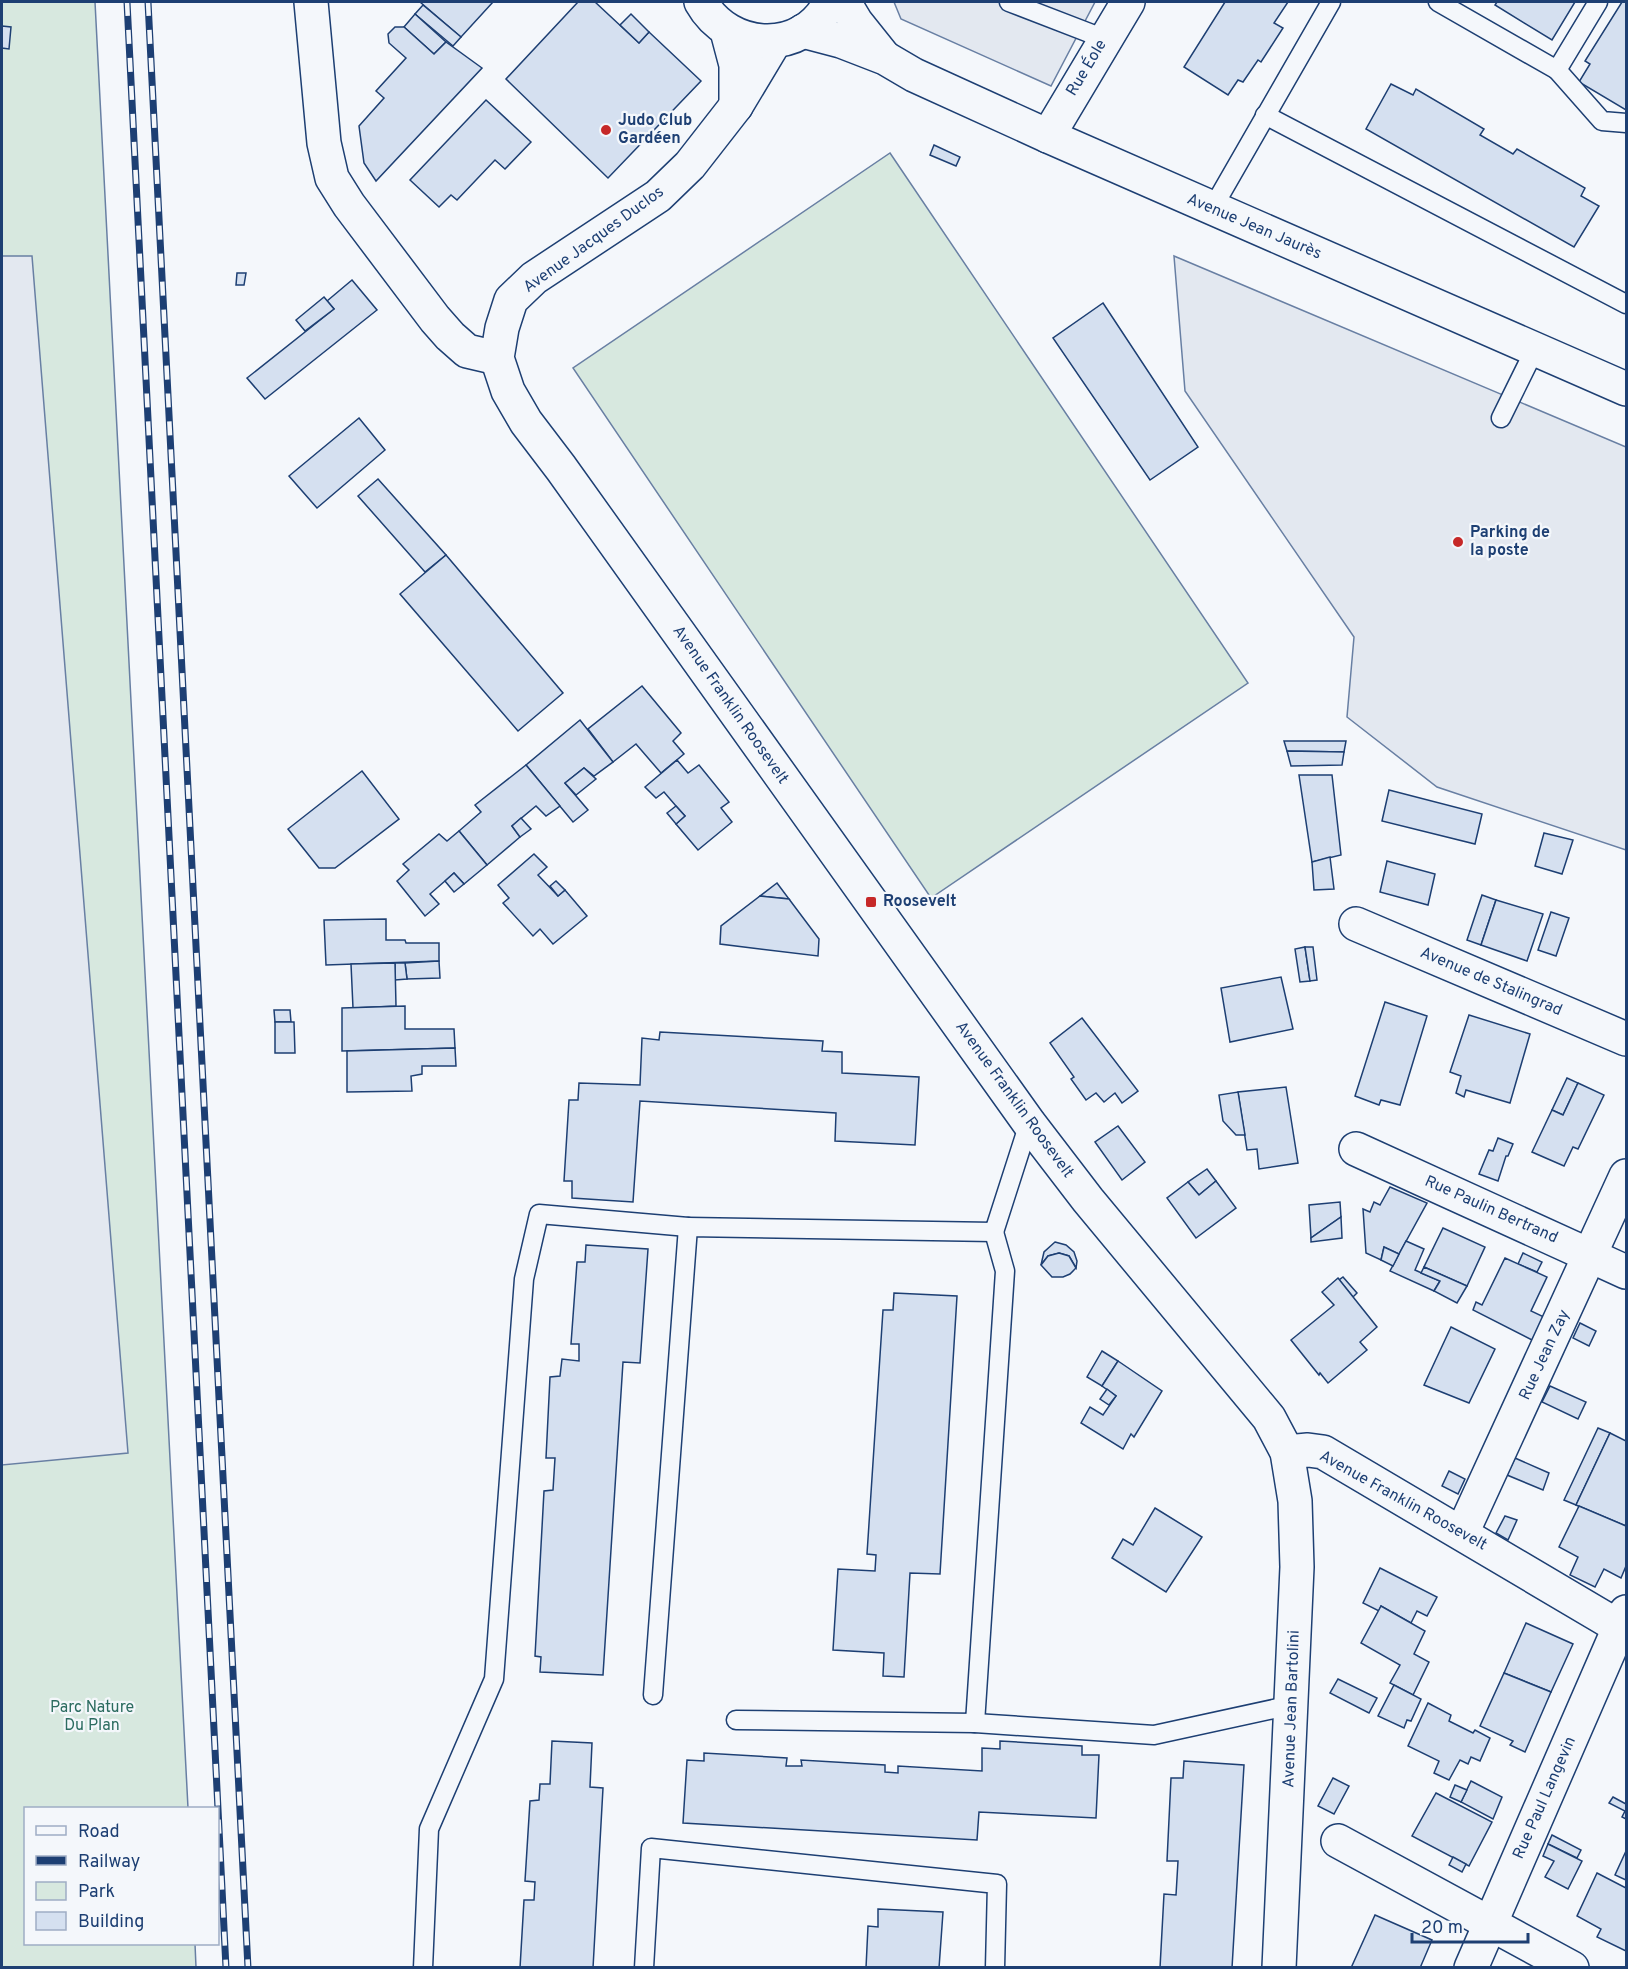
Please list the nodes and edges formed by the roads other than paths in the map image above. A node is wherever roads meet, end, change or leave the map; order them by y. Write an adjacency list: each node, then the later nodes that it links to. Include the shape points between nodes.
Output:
1 (311, 2): 23 (street, via 324,143 332,178 450,336 467,351)
2 (701, 2): 11 (street, via 708,15)
3 (830, 2): 12 (street, Avenue Jacques Duclos, via 818,19)
4 (844, 2): 14 (street, Avenue Jean Jaurès)
5 (1009, 2): 13 (lane)
6 (1128, 2): 13 (street, Rue Éole)
7 (1331, 2): 17 (lane)
8 (1438, 2): 10 (lane)
9 (1598, 2): 15 (lane)
10 (1468, 9): 15 (lane)
11 (727, 31): 12 (street, Avenue Jean Jaurès, via 750,40); 16 (street, via 736,64)
12 (789, 36): 14 (street, Avenue Jean Jaurès, via 841,41); 16 (street, Avenue Jacques Duclos)
13 (1105, 39): 19 (street, Rue Éole)
14 (885, 58): 19 (street, Avenue Jean Jaurès)
15 (1557, 70): 18 (lane, via 1602,121)
16 (736, 106): 23 (street, Avenue Jacques Duclos, via 690,165 658,196 534,279 511,300)
17 (1265, 115): 20 (lane); 21 (lane)
18 (1626, 123)
19 (1048, 136): 20 (street, Avenue Jean Jaurès)
20 (1212, 209): 22 (street, Avenue Jean Jaurès)
21 (1626, 304)
22 (1535, 349): 24 (street, Avenue Jean Jaurès); 25 (lane)
23 (497, 358): 26 (street, Avenue Jacques Duclos, via 508,391)
24 (1626, 389)
25 (1501, 418)
26 (526, 423): 29 (street, Avenue Franklin Roosevelt)
27 (1356, 924): 28 (street, Avenue de Stalingrad)
28 (1626, 1039)
29 (1029, 1123): 33 (lane); 36 (street, Avenue Franklin Roosevelt, via 1269,1418)
30 (1356, 1149): 34 (street, Rue Paulin Bertrand)
31 (1626, 1176): 34 (street, Rue Jean Zay)
32 (688, 1227): 33 (lane); 39 (lane); 45 (lane, via 539,1214 524,1279 494,1678 429,1829)
33 (994, 1232): 42 (lane, via 1005,1271)
34 (1591, 1256): 35 (street, Rue Paulin Bertrand); 37 (street, Rue Jean Zay)
35 (1626, 1272)
36 (1287, 1452): 37 (street, Avenue Franklin Roosevelt, via 1323,1452); 40 (street, Avenue Jean Bartolini, via 1295,1501 1297,1567)
37 (1462, 1533): 38 (street, Avenue Franklin Roosevelt)
38 (1624, 1624): 44 (street, Rue Paul Langevin)
39 (653, 1695)
40 (1292, 1705): 42 (lane, via 1154,1735); 48 (street, Avenue Jean Bartolini)
41 (736, 1720): 42 (lane)
42 (975, 1723)
43 (1338, 1841): 44 (street)
44 (1491, 1924): 49 (street, Rue Paul Langevin); 50 (street)
45 (423, 1968)
46 (644, 1968): 47 (lane, via 651,1848 997,1884)
47 (995, 1968)
48 (1279, 1968)
49 (1471, 1968)
50 (1572, 1968)

